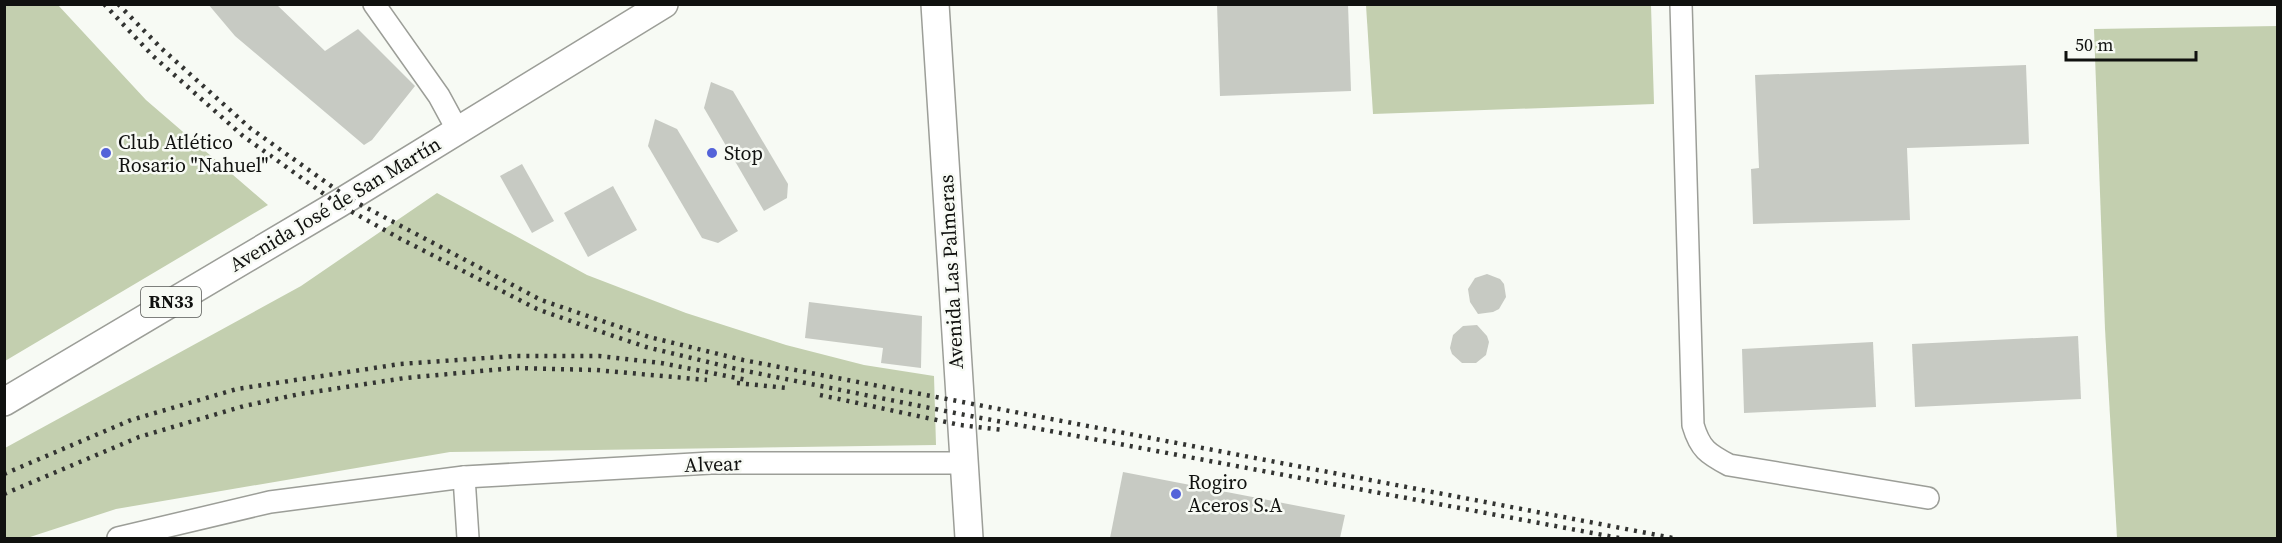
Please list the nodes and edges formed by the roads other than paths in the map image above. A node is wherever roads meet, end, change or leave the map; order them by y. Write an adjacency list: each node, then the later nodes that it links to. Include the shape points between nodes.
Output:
1 (374, 4): 5 (street, via 439,96)
2 (664, 4): 5 (main road, Avenida José de San Martín / RN33)
3 (935, 4): 7 (main road, Avenida Las Palmeras)
4 (1681, 4): 9 (street, via 1697,441 1708,454 1729,465)
5 (458, 131): 6 (main road, Avenida José de San Martín / RN33)
6 (4, 402)
7 (963, 462): 8 (street, Alvear, via 711,463); 12 (main road, Avenida Las Palmeras)
8 (464, 477): 10 (street, Alvear, via 270,502); 11 (street)
9 (1928, 498)
10 (118, 538)
11 (468, 538)
12 (969, 538)

